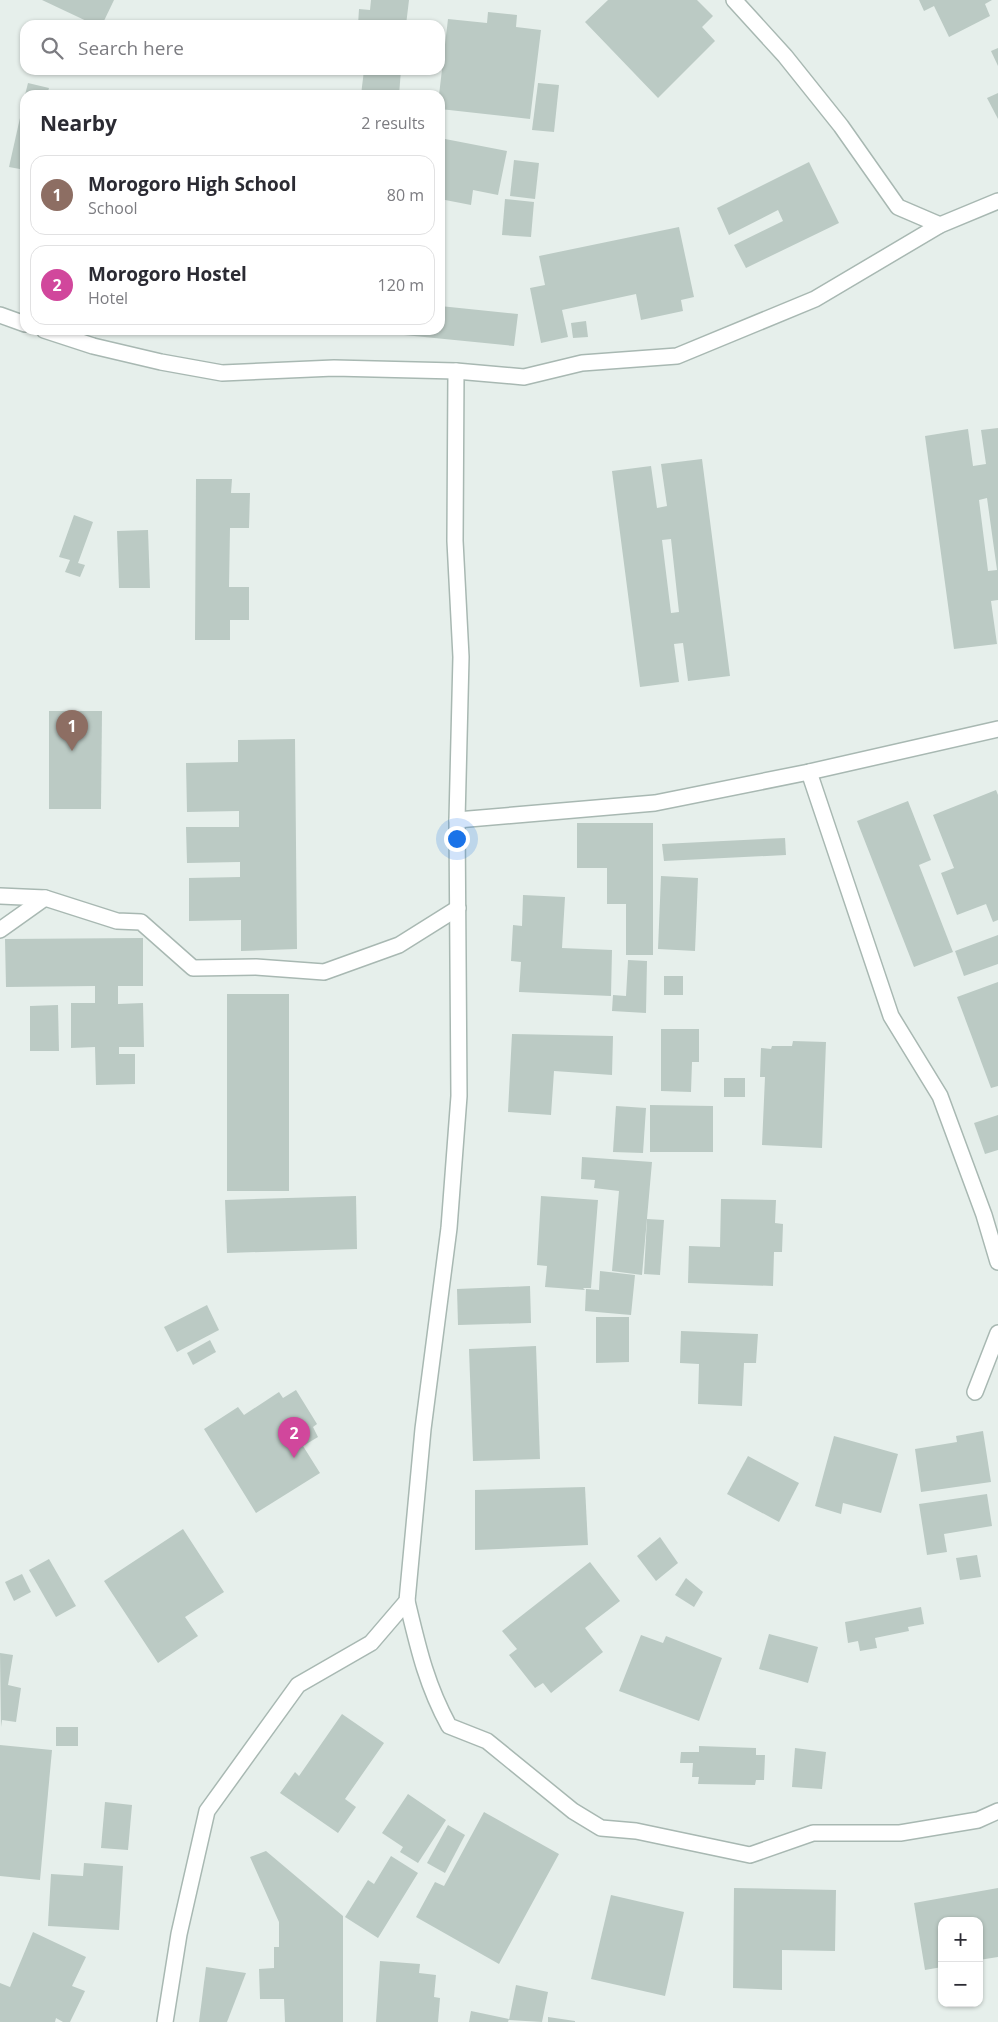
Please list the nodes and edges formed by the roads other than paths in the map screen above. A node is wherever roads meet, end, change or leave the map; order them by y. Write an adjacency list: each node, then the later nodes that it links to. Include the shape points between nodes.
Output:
1 (734, 0): 3 (street, via 822,102 898,207)
2 (998, 201): 3 (street)
3 (940, 225): 7 (street, via 815,299 678,356 582,362 524,378)
4 (0, 315): 5 (street)
5 (20, 322)
6 (59, 335): 7 (street, via 161,362 222,373 334,368)
7 (456, 371): 10 (street, via 455,541 461,657)
8 (998, 728): 9 (street)
9 (809, 772): 10 (street, via 655,803); 15 (street, via 891,1016 940,1096)
10 (457, 820): 13 (street)
11 (0, 896): 12 (street)
12 (45, 898): 13 (street, via 117,921 141,922 193,968 256,967 324,972 398,945); 14 (street)
13 (458, 908): 18 (street, via 458,1105 449,1228 423,1429)
14 (0, 930)
15 (998, 1262)
16 (998, 1333): 17 (street)
17 (975, 1392)
18 (407, 1601): 19 (street, via 420,1660 449,1726 487,1741 573,1811 601,1828 636,1831 750,1855 813,1834 900,1834 978,1820); 20 (street, via 371,1643 298,1685 207,1811 179,1934)
19 (998, 1811)
20 (165, 2022)

